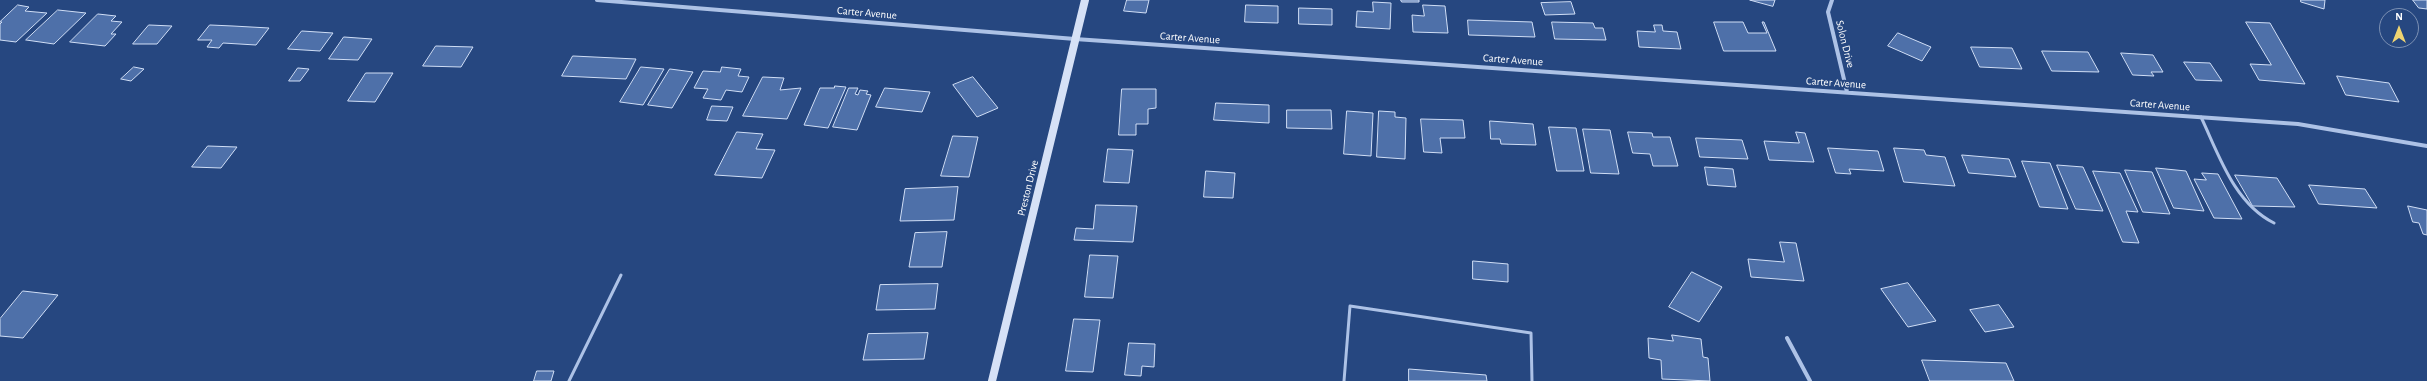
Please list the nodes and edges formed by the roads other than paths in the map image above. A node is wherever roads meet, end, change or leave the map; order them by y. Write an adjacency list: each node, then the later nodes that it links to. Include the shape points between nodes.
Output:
1 (597, 0): 4 (street, Carter Avenue)
2 (1085, 0): 4 (street, Preston Drive)
3 (1832, 0): 5 (street, Solon Drive, via 1828,12)
4 (1075, 39): 5 (street, Carter Avenue); 12 (street, Preston Drive)
5 (1847, 92): 6 (street, Carter Avenue)
6 (2201, 117): 7 (street, Carter Avenue, via 2298,124); 8 (lane, via 2243,197 2264,220)
7 (2427, 146)
8 (2274, 223)
9 (620, 275): 11 (lane)
10 (1786, 338): 15 (street)
11 (569, 381)
12 (992, 381)
13 (1344, 381): 14 (lane, via 1350,306 1531,333)
14 (1532, 381)
15 (1810, 381)

